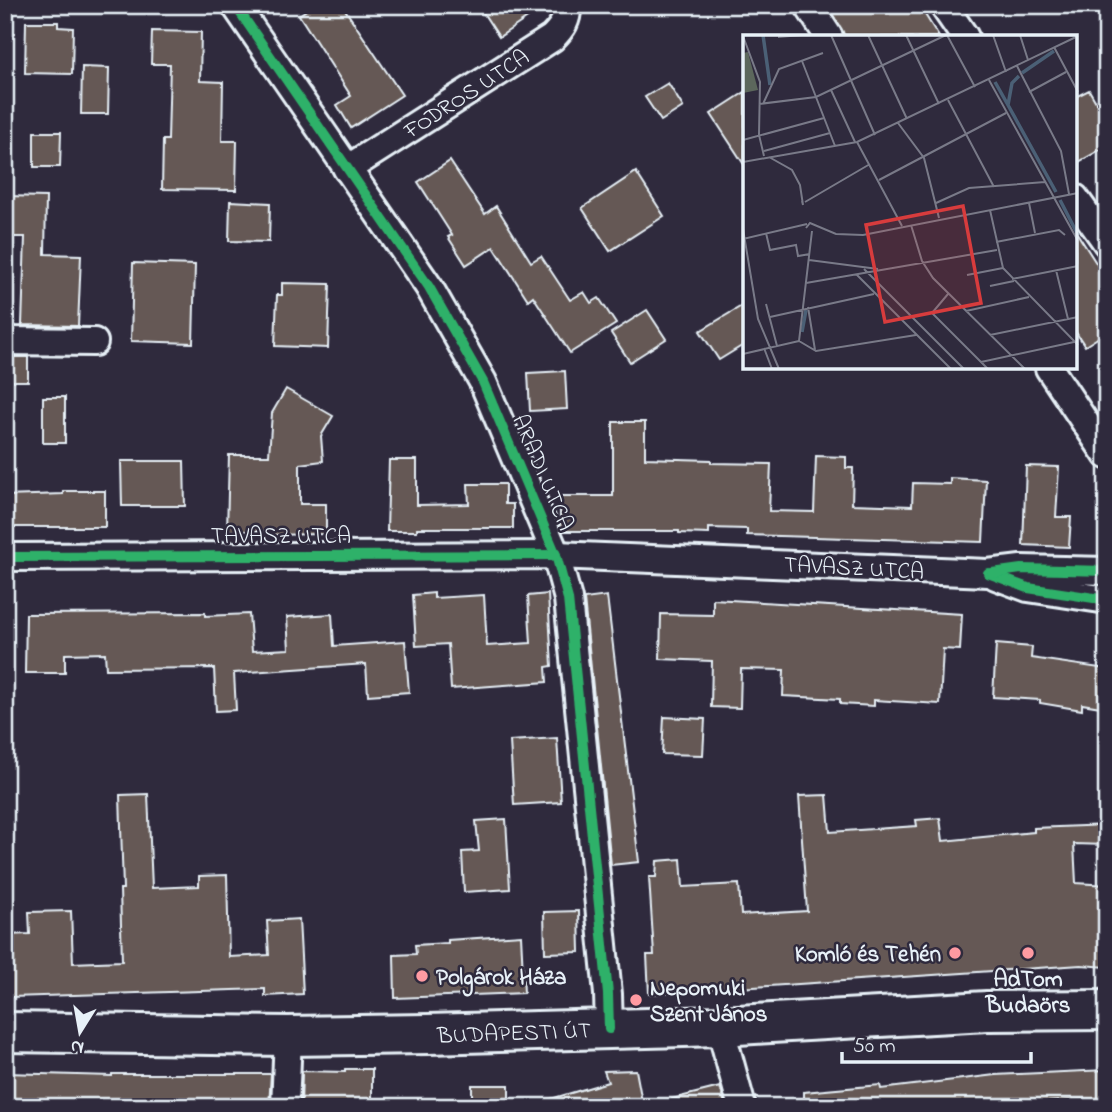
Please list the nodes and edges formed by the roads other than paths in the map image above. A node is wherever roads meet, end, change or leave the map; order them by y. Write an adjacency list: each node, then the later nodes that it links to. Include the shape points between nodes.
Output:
1 (235, 5): 7 (street, ARADI UTCA)
2 (567, 5): 7 (street, FODROS UTCA, via 568,16 552,38)
3 (808, 5): 5 (street)
4 (943, 5): 6 (street)
5 (828, 35)
6 (964, 35)
7 (348, 169): 14 (street, ARADI UTCA, via 429,287 483,383)
8 (1077, 201): 9 (street)
9 (1107, 243)
10 (5, 341): 11 (street)
11 (94, 342)
12 (1050, 369): 13 (street)
13 (1107, 455)
14 (556, 555): 15 (street, TAVASZ UTCA); 17 (street, TAVASZ UTCA); 21 (street, ARADI UTCA, via 568,598)
15 (5, 557)
16 (1107, 571): 17 (street, TAVASZ UTCA)
17 (988, 573): 18 (street, TAVASZ UTCA, via 1028,588)
18 (1107, 600)
19 (1107, 1010): 20 (main road, BUDAPESTI ÚT, via 987,1011)
20 (720, 1026): 21 (main road, BUDAPESTI ÚT); 25 (street)
21 (609, 1029): 23 (main road, BUDAPESTI ÚT)
22 (5, 1032): 23 (main road, BUDAPESTI ÚT)
23 (288, 1036): 24 (street)
24 (285, 1107)
25 (742, 1107)

